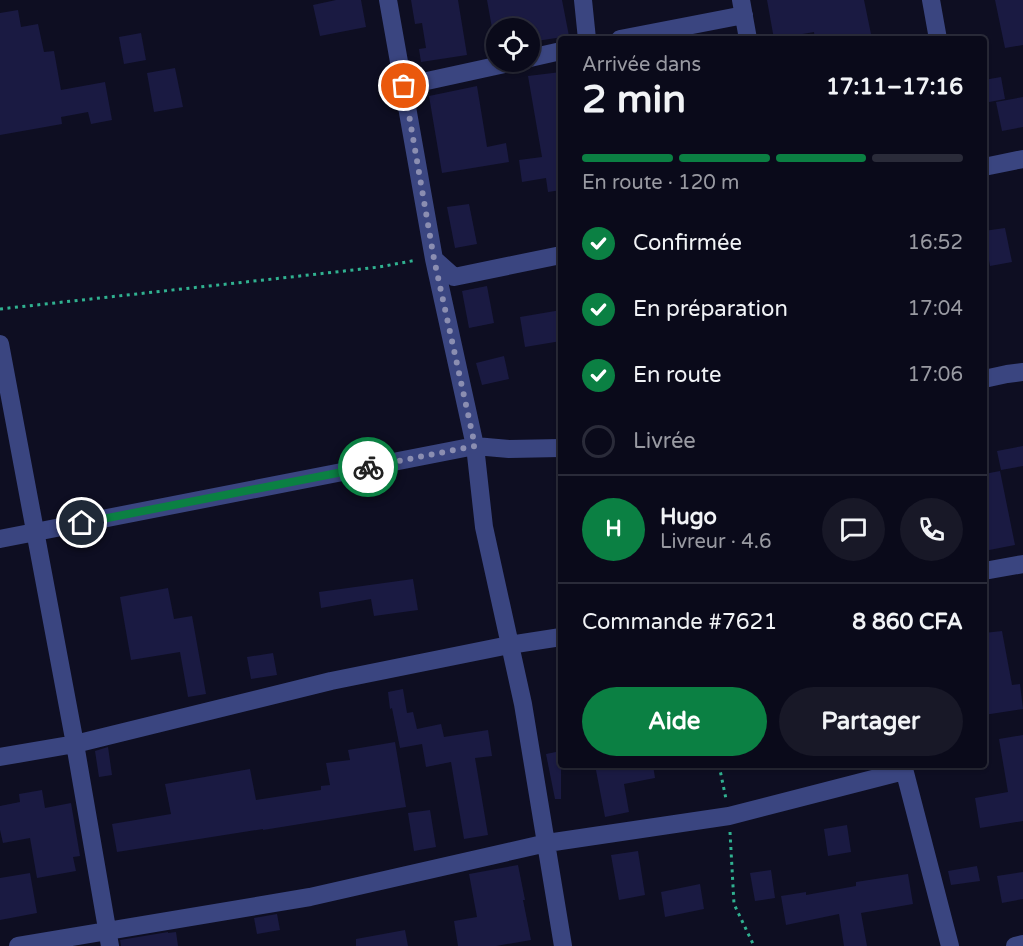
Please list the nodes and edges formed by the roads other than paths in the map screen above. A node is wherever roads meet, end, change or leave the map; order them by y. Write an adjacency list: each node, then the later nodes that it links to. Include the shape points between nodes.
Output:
1 (388, 0): 12 (street)
2 (583, 0): 5 (street)
3 (931, 0): 8 (street)
4 (743, 8): 6 (street); 7 (street)
5 (587, 36)
6 (632, 36)
7 (748, 36)
8 (937, 36)
9 (558, 52): 10 (street)
10 (540, 56)
11 (486, 68): 12 (street)
12 (404, 86): 16 (street)
13 (1023, 159): 14 (street)
14 (987, 166)
15 (558, 256): 16 (street, via 454,277)
16 (434, 259): 20 (street)
17 (0, 344): 22 (street)
18 (1023, 372): 19 (street)
19 (987, 379)
20 (475, 446): 21 (street); 22 (street); 27 (street, via 484,527)
21 (558, 448)
22 (35, 532): 23 (street); 28 (street)
23 (0, 539)
24 (1023, 564): 25 (street)
25 (987, 570)
26 (558, 637): 27 (street)
27 (509, 645): 28 (street, via 331,681); 31 (street)
28 (75, 744): 29 (street); 32 (street)
29 (0, 757)
30 (903, 768): 31 (street, via 729,816); 36 (street)
31 (547, 843): 32 (street); 35 (street)
32 (109, 938): 34 (street)
33 (1023, 944): 37 (street)
34 (18, 946)
35 (563, 946)
36 (950, 946)
37 (1015, 946)

